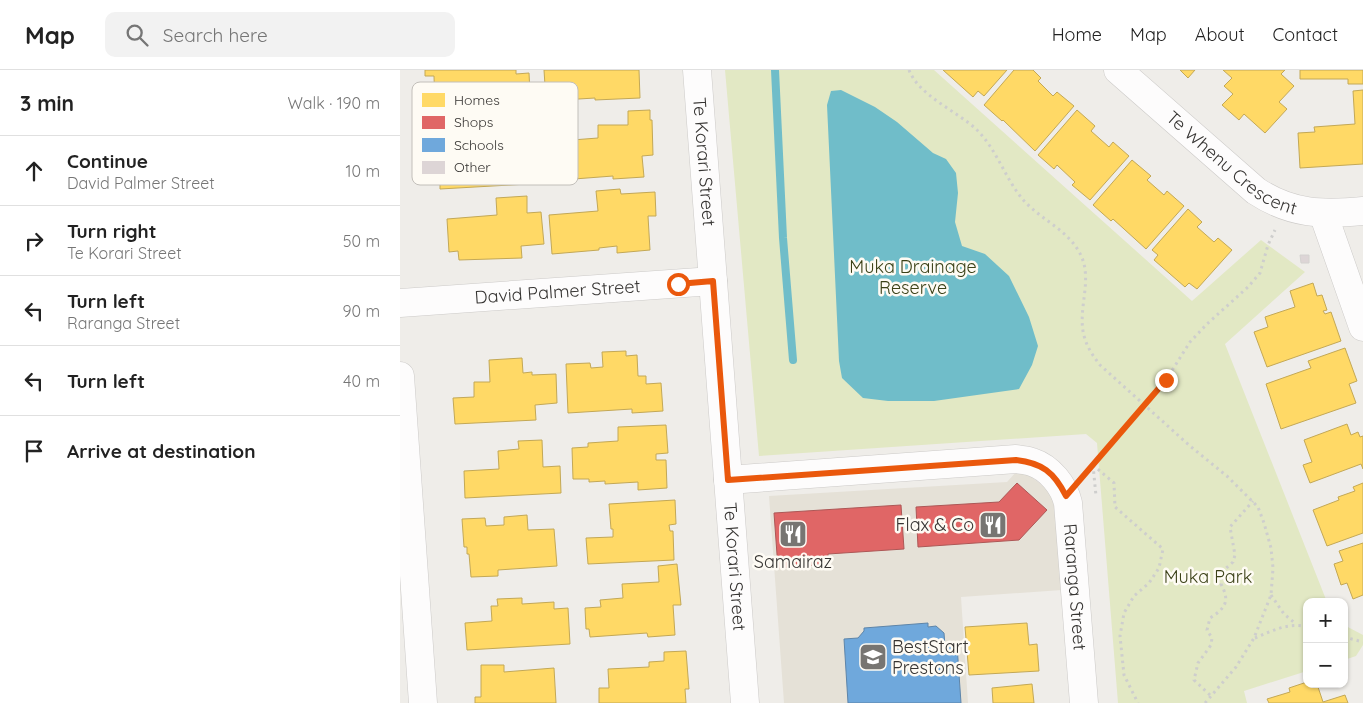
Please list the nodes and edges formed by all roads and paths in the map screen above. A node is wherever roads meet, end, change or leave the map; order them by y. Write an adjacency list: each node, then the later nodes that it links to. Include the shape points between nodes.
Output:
1 (697, 70): 7 (street, Te Korari Street)
2 (909, 70): 11 (path, via 929,95 979,132 1020,197 1066,233 1079,251 1086,277 1084,338 1100,365)
3 (1118, 70): 4 (street, Te Whenu Crescent, via 1256,191)
4 (1287, 208): 6 (street, Te Whenu Crescent); 11 (path, via 1268,245 1260,273 1190,342 1166,380)
5 (1363, 211): 6 (street, Te Whenu Crescent)
6 (1323, 213): 9 (street)
7 (713, 281): 8 (street, David Palmer Street); 13 (street, Te Korari Street)
8 (400, 303)
9 (1363, 327)
10 (400, 376): 23 (street)
11 (1145, 405): 12 (path); 15 (path)
12 (1093, 465): 14 (path); 26 (path, via 1114,482 1115,507 1164,549 1159,568 1149,583 1134,596 1124,613 1121,628 1124,675)
13 (728, 480): 14 (street, Raranga Street, via 1016,460 1044,468 1054,476); 24 (street, Te Korari Street)
14 (1066, 496): 25 (street, Raranga Street)
15 (1253, 501): 16 (path, via 1258,507 1271,548); 22 (path, via 1230,527 1236,555 1224,570 1221,584 1226,594 1225,604 1210,618 1207,630 1212,638 1211,645 1198,663 1194,680)
16 (1271, 595): 17 (path, via 1284,614); 19 (path)
17 (1296, 624): 18 (path); 19 (path)
18 (1303, 626)
19 (1254, 638): 22 (path, via 1236,667)
20 (1348, 638): 21 (path)
21 (1363, 642)
22 (1210, 696): 27 (path)
23 (423, 703)
24 (745, 703)
25 (1084, 703)
26 (1138, 703)
27 (1205, 703)

